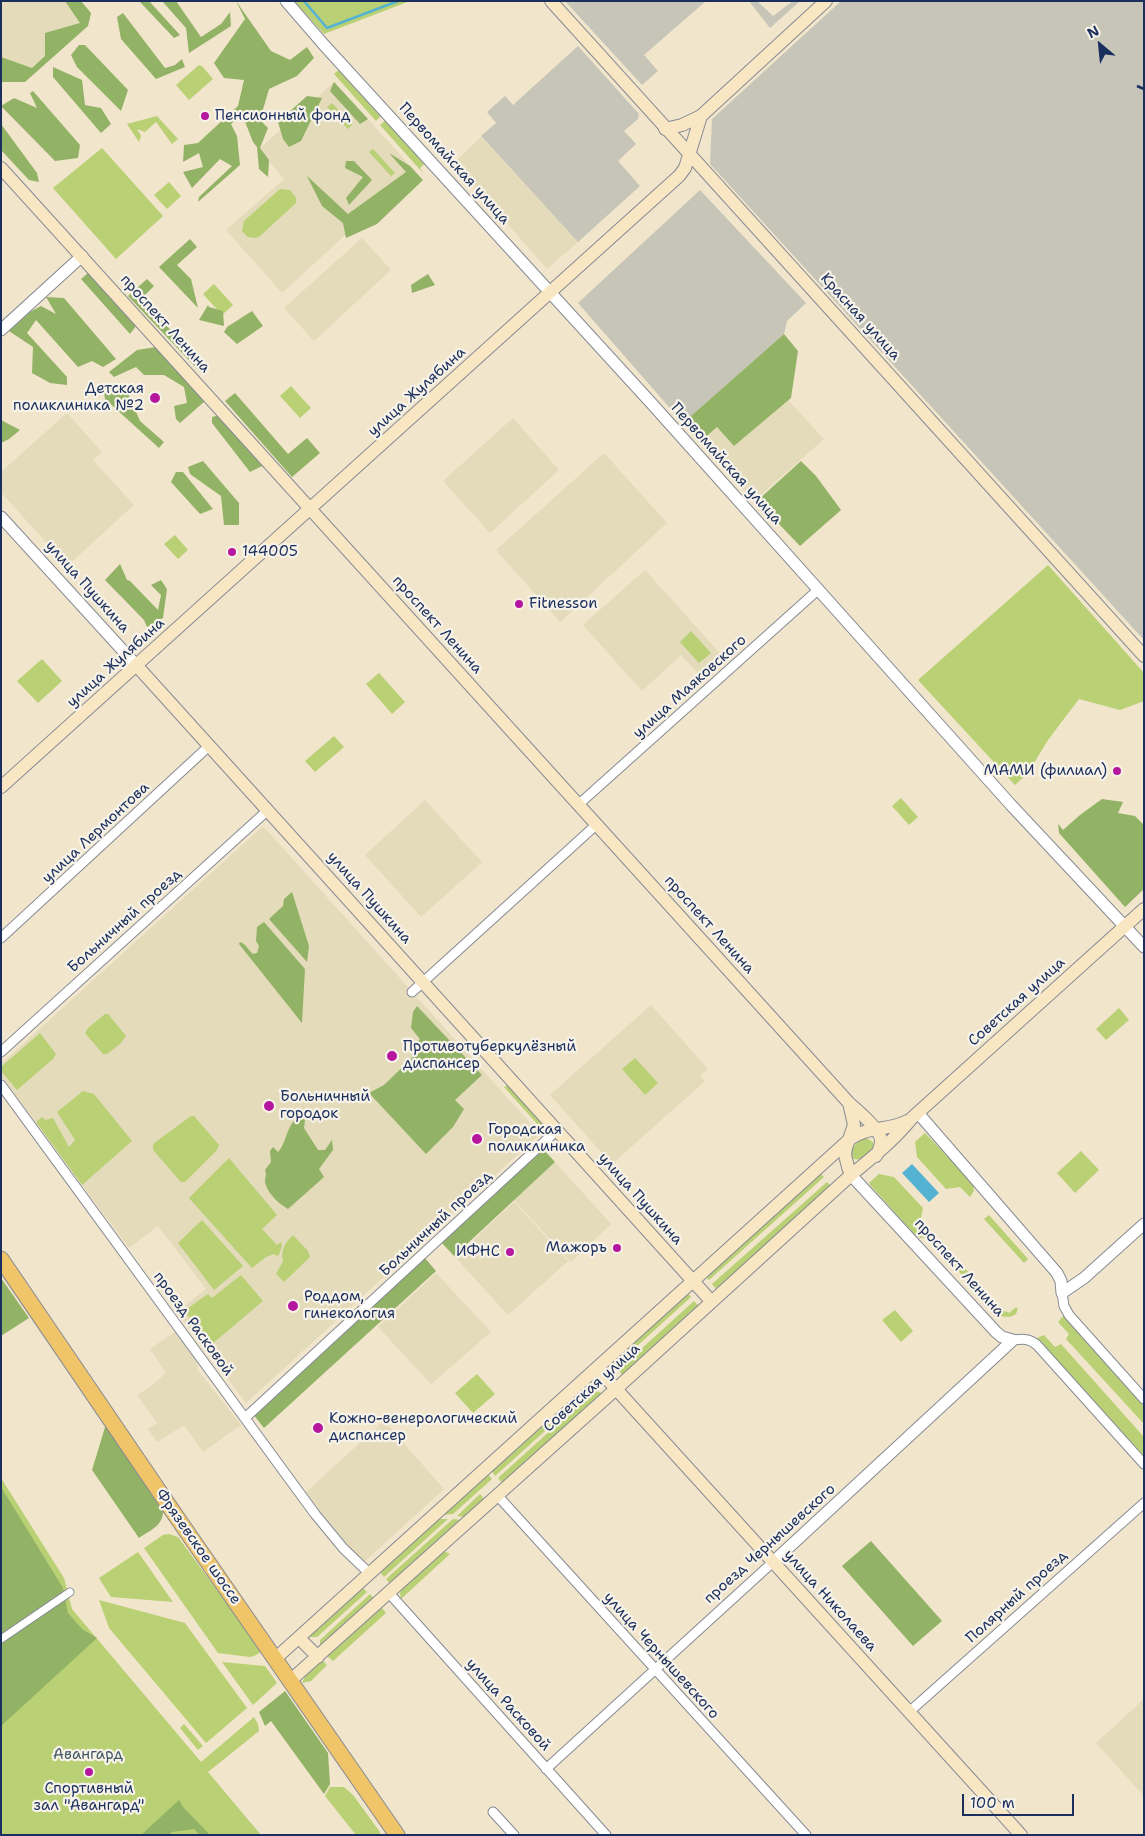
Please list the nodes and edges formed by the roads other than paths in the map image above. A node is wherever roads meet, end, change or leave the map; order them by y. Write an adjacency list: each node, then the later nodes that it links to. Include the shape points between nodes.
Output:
1 (286, 1): 9 (street, Первомайская улица)
2 (551, 1): 5 (main road, Красная улица)
3 (826, 1): 4 (main road)
4 (701, 116): 5 (main road); 6 (main road, улица Жулябина)
5 (665, 129): 6 (main road, Красная улица)
6 (689, 155): 9 (main road, улица Жулябина, via 686,168 679,176); 14 (main road, Красная улица)
7 (1, 168): 8 (main road, проспект Ленина)
8 (82, 256): 10 (street); 11 (main road, проспект Ленина)
9 (551, 293): 11 (main road, улица Жулябина); 13 (street, Первомайская улица)
10 (1, 330)
11 (311, 509): 15 (main road, улица Жулябина); 18 (main road, проспект Ленина)
12 (1, 517): 15 (street, улица Пушкина)
13 (819, 589): 18 (street, улица Маяковского); 22 (street, Первомайская улица)
14 (1144, 656)
15 (137, 666): 16 (main road, улица Пушкина); 17 (main road, улица Жулябина)
16 (209, 746): 19 (main road, улица Пушкина); 23 (street, улица Лермонтова)
17 (1, 788)
18 (578, 805): 20 (main road, проспект Ленина)
19 (268, 810): 25 (main road, улица Пушкина); 27 (street, Больничный проезд)
20 (596, 824): 25 (street); 29 (main road, проспект Ленина)
21 (1144, 909): 22 (main road, Советская улица)
22 (1124, 927): 24 (street, Первомайская улица); 30 (main road, Советская улица)
23 (1, 938)
24 (1144, 947)
25 (423, 982): 26 (street); 32 (main road, улица Пушкина)
26 (412, 992)
27 (1, 1052)
28 (1, 1085): 47 (street, проезд Расковой)
29 (848, 1103): 31 (main road, проспект Ленина); 33 (main road, проспект Ленина, via 854,1125)
30 (915, 1115): 31 (main road, Советская улица, via 896,1126); 35 (main road, Советская улица); 41 (street, via 1057,1273)
31 (874, 1129): 33 (main road); 35 (main road, via 881,1140)
32 (556, 1131): 40 (main road, улица Пушкина); 47 (street, Больничный проезд)
33 (850, 1139): 34 (main road, проспект Ленина); 40 (main road, Советская улица)
34 (845, 1155): 36 (main road, via 850,1162); 37 (main road, проспект Ленина)
35 (876, 1156): 36 (main road, Советская улица)
36 (862, 1166): 37 (main road, Советская улица)
37 (852, 1174): 42 (main road, Советская улица); 43 (street, проспект Ленина, via 996,1332)
38 (1144, 1224): 41 (street, via 1084,1278)
39 (1, 1258): 58 (highway, Фрязевское шоссе)
40 (692, 1281): 42 (main road, улица Пушкина); 44 (main road, Советская улица)
41 (1062, 1292): 46 (street, via 1069,1315)
42 (711, 1302): 45 (main road, Советская улица)
43 (1014, 1340): 48 (street, проспект Ленина, via 1032,1340); 51 (street, проезд Чернышевского)
44 (596, 1368): 45 (main road, улица Николаева); 52 (main road, Советская улица)
45 (616, 1389): 49 (main road, Советская улица); 51 (main road, улица Николаева)
46 (1144, 1399)
47 (245, 1418): 52 (street, проезд Расковой, via 330,1533)
48 (1144, 1464)
49 (497, 1495): 54 (main road, Советская улица); 59 (street, улица Чернышевского)
50 (1144, 1503): 61 (street, Полярный проезд)
51 (773, 1562): 59 (street, проезд Чернышевского); 61 (main road, улица Николаева)
52 (370, 1574): 55 (main road, Советская улица)
53 (70, 1592): 56 (street)
54 (389, 1593): 57 (main road, Советская улица); 62 (street, улица Расковой)
55 (299, 1638): 57 (main road); 58 (main road, Советская улица)
56 (1, 1639)
57 (318, 1657): 60 (main road, Советская улица)
58 (276, 1658): 60 (highway, Фрязевское шоссе)
59 (655, 1670): 62 (street, проезд Чернышевского); 67 (street, улица Чернышевского)
60 (291, 1680): 64 (highway, Фрязевское шоссе)
61 (909, 1712): 68 (main road, улица Николаева)
62 (546, 1769): 66 (street, улица Расковой)
63 (493, 1812): 65 (street)
64 (397, 1835)
65 (514, 1835)
66 (606, 1835)
67 (806, 1835)
68 (1021, 1835)

